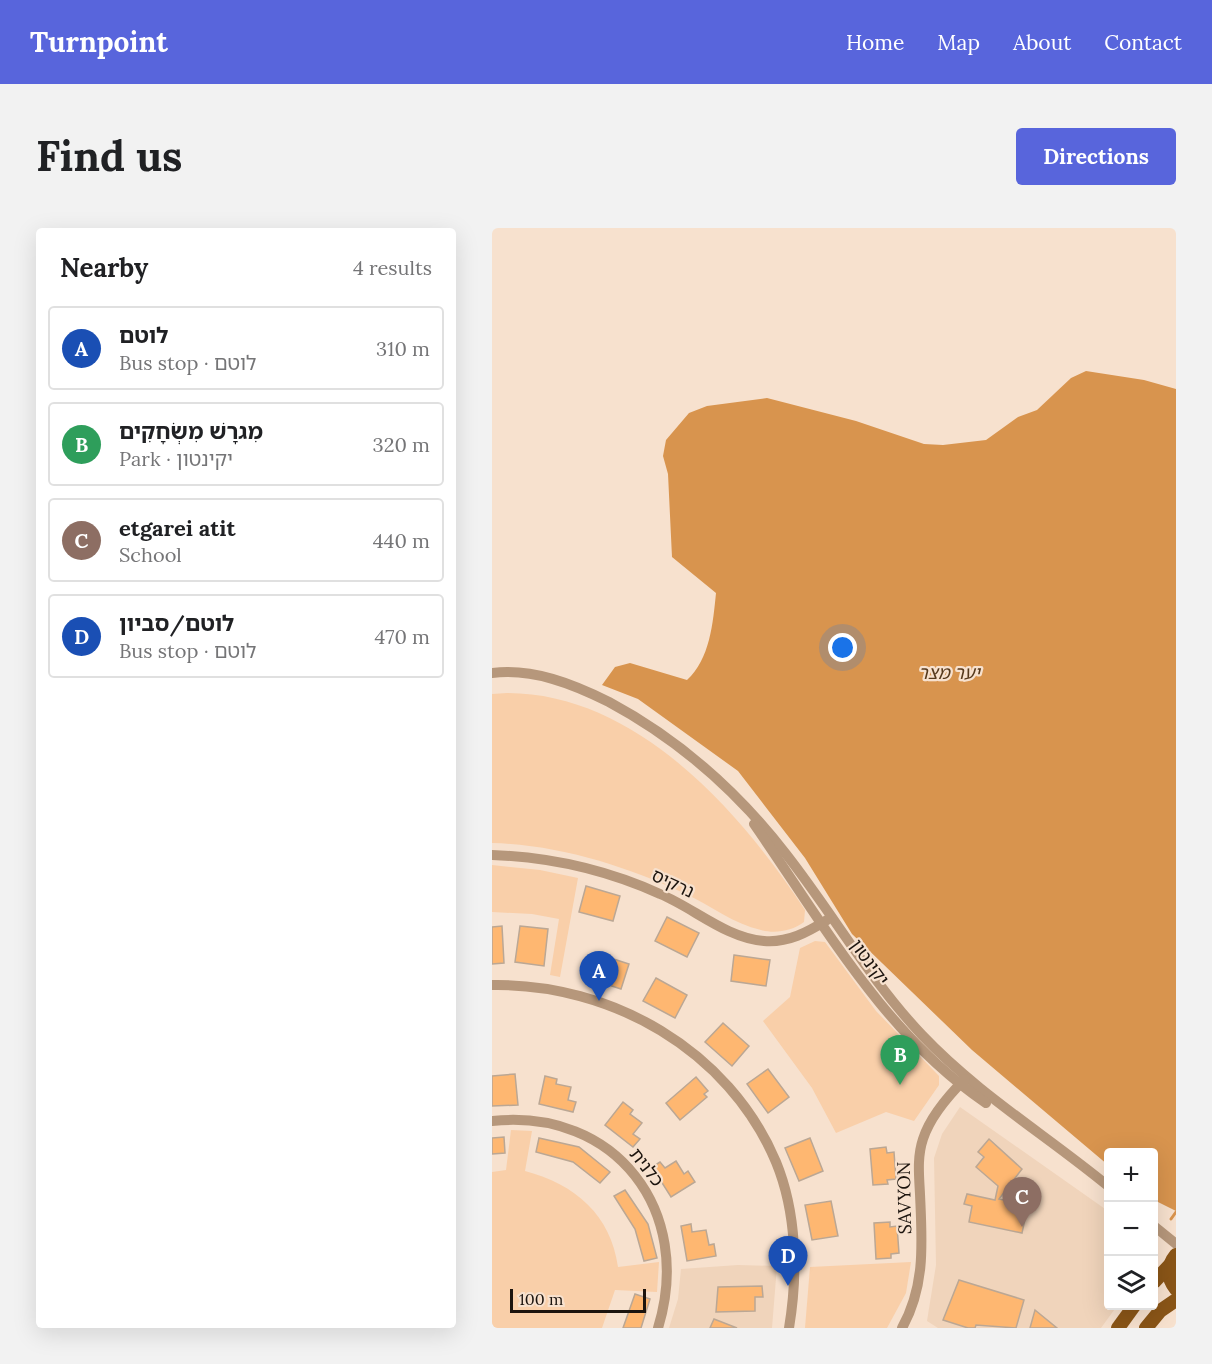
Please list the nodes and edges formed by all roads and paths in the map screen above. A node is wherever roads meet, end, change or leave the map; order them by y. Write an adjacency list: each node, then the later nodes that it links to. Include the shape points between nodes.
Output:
1 (492, 673): 3 (street, יקינטון, via 532,674 583,690 652,728 714,776)
2 (492, 855): 3 (street, נרקיס, via 541,859 602,872 661,894 753,939 786,939)
3 (826, 920): 5 (street, יקינטון, via 888,1014 923,1052)
4 (492, 985): 17 (street, via 548,988 611,1005 665,1033 729,1088 763,1136 785,1191 794,1246)
5 (963, 1081): 7 (street, יקינטון, via 998,1111 1035,1132); 18 (street, SAVYON, via 933,1119 921,1146 921,1273 917,1294)
6 (492, 1121): 16 (street, כלנית, via 544,1124 583,1134 613,1152 636,1174 652,1199 667,1255 667,1282)
7 (1104, 1183)
8 (1158, 1230): 9 (street)
9 (1163, 1235): 10 (street); 11 (street)
10 (1176, 1244)
11 (1172, 1261): 12 (main road); 13 (main road, via 1169,1277)
12 (1158, 1277)
13 (1176, 1289)
14 (1176, 1300): 20 (main road)
15 (1131, 1310): 19 (main road)
16 (658, 1328)
17 (789, 1328)
18 (902, 1328)
19 (1118, 1328)
20 (1146, 1328)

